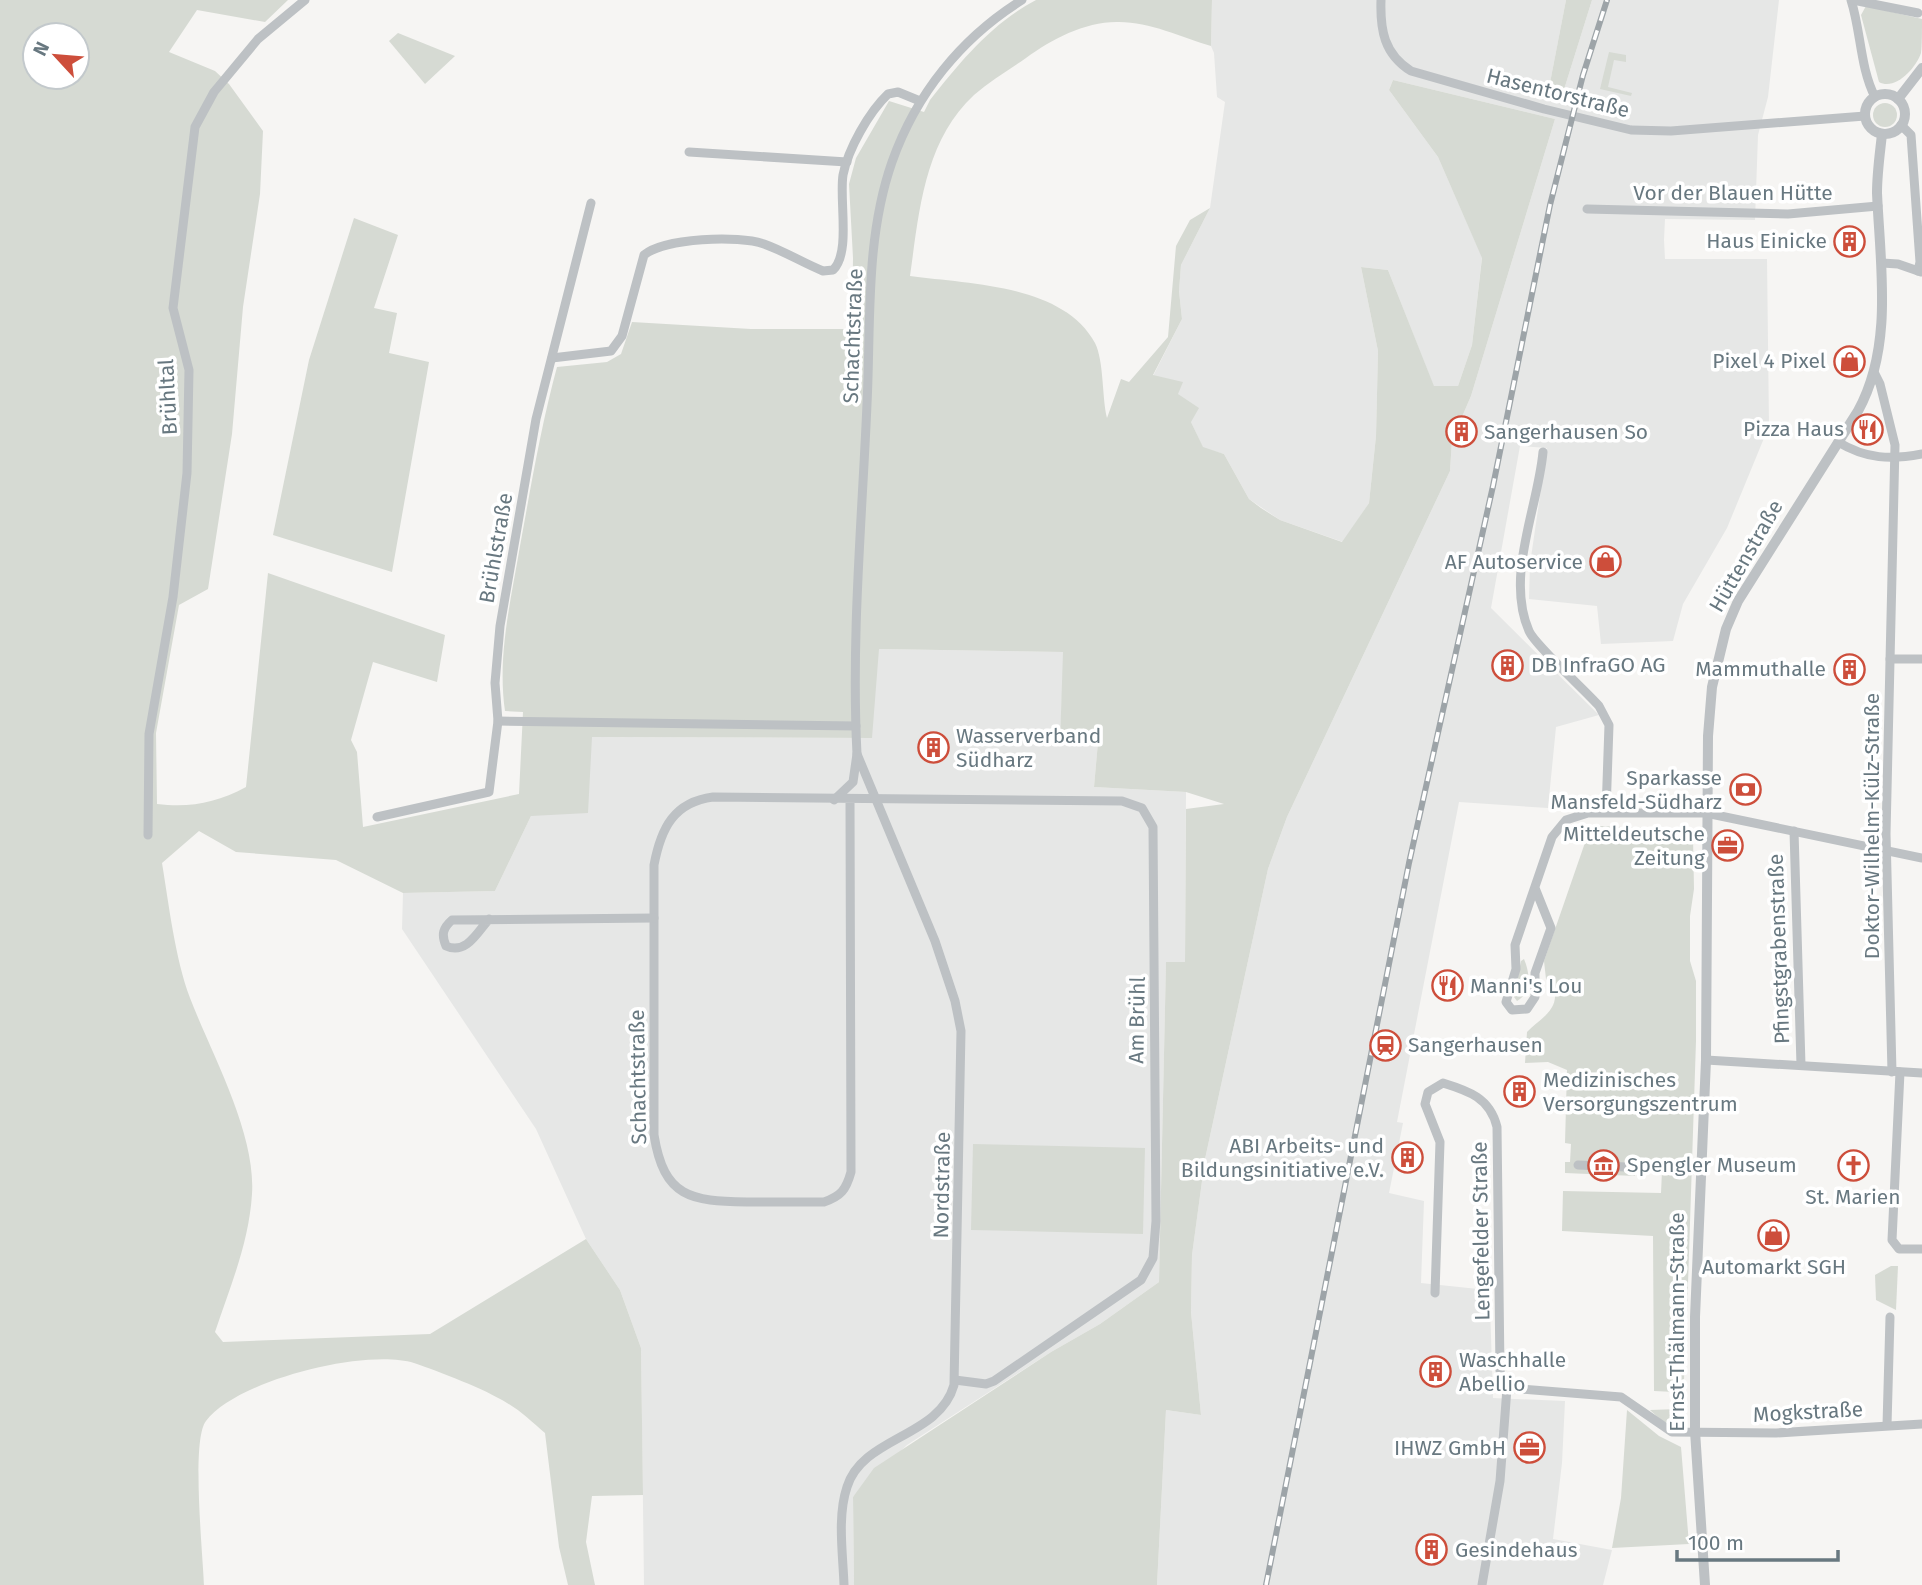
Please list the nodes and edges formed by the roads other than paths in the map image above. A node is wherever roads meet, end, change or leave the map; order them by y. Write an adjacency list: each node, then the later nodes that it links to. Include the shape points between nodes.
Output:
1 (305, 0): 38 (street, Brühltal, via 258,39 214,92 195,127 173,308 188,370 187,473 173,597 149,734)
2 (1023, 0): 9 (street, Schachtstraße, via 969,41)
3 (1381, 0): 10 (street, Hasentorstraße, via 1383,37 1394,57 1407,68 1427,78 1594,122 1631,130 1671,131)
4 (1852, 0): 5 (street); 7 (street)
5 (1918, 13)
6 (1922, 68): 8 (street)
7 (1875, 97): 8 (street); 10 (street)
8 (1898, 99): 11 (street, via 1904,111)
9 (920, 101): 14 (street, via 898,92 888,94); 29 (street, Schachtstraße, via 893,160 876,230)
10 (1865, 116): 12 (street, via 1871,128)
11 (1901, 125): 12 (street); 19 (street, via 1911,135)
12 (1882, 134): 16 (street, Hüttenstraße)
13 (689, 152): 14 (street)
14 (847, 162): 20 (street, via 842,189 842,255 833,270 823,271 762,243 713,239 653,247 644,255 622,336 611,351)
15 (591, 203): 20 (street, Brühlstraße)
16 (1878, 206): 17 (street, Vor der Blauen Hütte, via 1788,214); 18 (street, Hüttenstraße)
17 (1587, 209)
18 (1882, 263): 19 (street); 21 (street, Hüttenstraße)
19 (1920, 272)
20 (552, 358): 28 (street, Brühlstraße, via 536,419 500,626 495,682)
21 (1875, 374): 22 (street, Hüttenstraße); 25 (street, Doktor-Wilhelm-Külz-Straße, via 1894,437)
22 (1838, 442): 25 (street, via 1855,451); 35 (street, Hüttenstraße, via 1729,619 1712,687)
23 (1543, 452): 34 (street, via 1522,567 1523,602 1530,633 1608,719)
24 (1922, 454): 25 (street)
25 (1894, 459): 26 (street, Doktor-Wilhelm-Külz-Straße)
26 (1889, 659): 27 (street); 39 (street, Doktor-Wilhelm-Külz-Straße)
27 (1922, 659)
28 (498, 720): 29 (street); 36 (street, Brühlstraße, via 489,792)
29 (856, 726): 30 (street, Schachtstraße)
30 (857, 754): 31 (street, Schachtstraße, via 853,782); 33 (street, Nordstraße)
31 (834, 800): 32 (street, Schachtstraße); 42 (street, Schachtstraße, via 713,797 679,808 658,842)
32 (849, 800): 33 (street, Schachtstraße); 42 (street, Schachtstraße, via 851,1172 839,1197 824,1202 703,1201 671,1183 657,1154 654,1135)
33 (877, 800): 53 (street, Nordstraße, via 935,941 961,1031); 53 (street, Am Brühl, via 1122,801 1142,808 1153,827 1156,1221 1152,1263 1135,1286 994,1381)
34 (1606, 812): 35 (street); 41 (street, via 1573,817 1559,826)
35 (1706, 813): 37 (street); 44 (street, Hüttenstraße)
36 (377, 817)
37 (1794, 831): 39 (street); 45 (street, Pfingstgrabenstraße)
38 (148, 835)
39 (1887, 850): 40 (street); 46 (street, Doktor-Wilhelm-Külz-Straße)
40 (1922, 858)
41 (1535, 888): 41 (street, via 1514,948 1516,969 1506,1002 1515,1011 1527,1009 1535,999 1535,973 1550,928)
42 (654, 918): 43 (street)
43 (489, 919): 43 (street, via 452,920 444,927 446,946 455,950 465,947)
44 (1706, 1060): 45 (street); 49 (street, Ernst-Thälmann-Straße)
45 (1801, 1065): 46 (street)
46 (1896, 1072): 47 (street); 50 (street, Doktor-Wilhelm-Külz-Straße, via 1892,1240 1895,1247)
47 (1922, 1073)
48 (1578, 1165): 49 (street)
49 (1699, 1170): 57 (street, Ernst-Thälmann-Straße)
50 (1922, 1250)
51 (1435, 1293): 54 (street, Lengefelder Straße, via 1440,1142 1424,1104 1428,1093 1443,1083 1483,1100 1497,1127 1500,1370)
52 (1890, 1317): 56 (street)
53 (955, 1380): 58 (street, Nordstraße, via 951,1395 936,1415 855,1469 846,1487 843,1511)
54 (1507, 1388): 57 (street, Mogkstraße, via 1621,1397 1667,1431); 59 (street, Lengefelder Straße, via 1499,1490)
55 (1922, 1424): 56 (street, Mogkstraße)
56 (1887, 1425): 57 (street, Mogkstraße, via 1835,1431)
57 (1695, 1432): 60 (street, Ernst-Thälmann-Straße)
58 (844, 1585)
59 (1482, 1585)
60 (1705, 1585)

